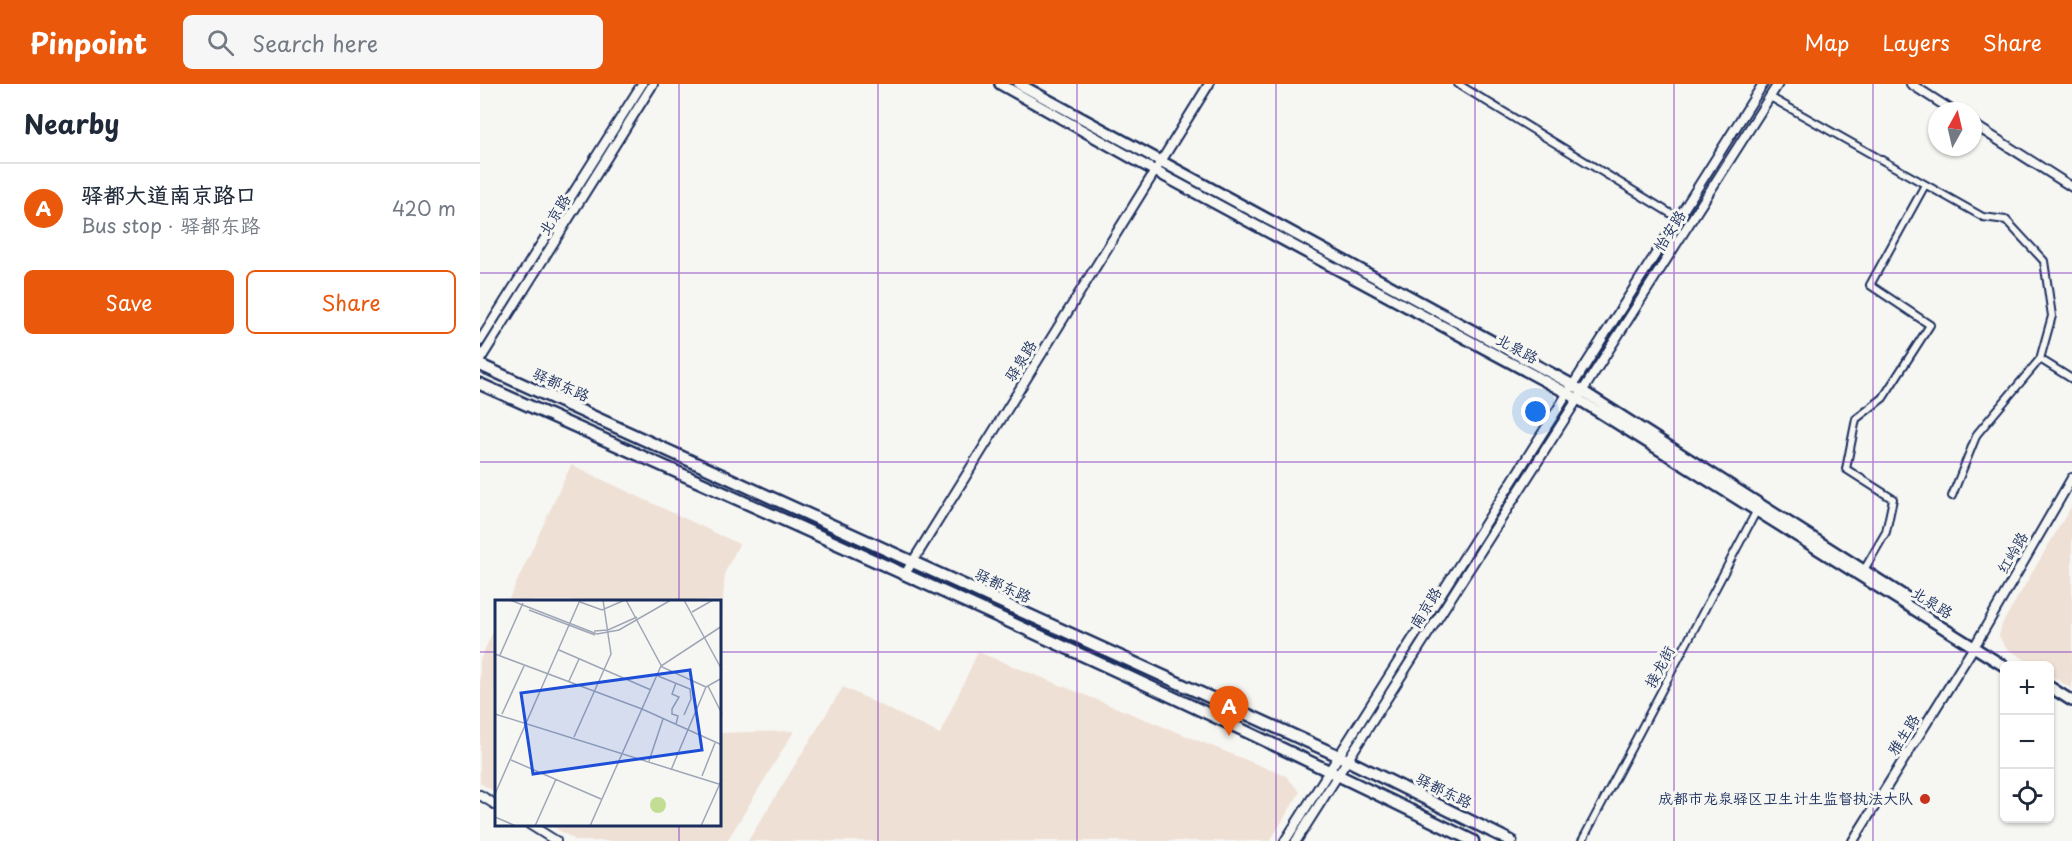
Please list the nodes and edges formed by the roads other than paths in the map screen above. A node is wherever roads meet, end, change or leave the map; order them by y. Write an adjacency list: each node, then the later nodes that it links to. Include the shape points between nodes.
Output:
1 (642, 84): 18 (street, 北京路)
2 (653, 84): 20 (street, 北京路)
3 (1000, 84): 14 (main road, 北泉路)
4 (1019, 84): 13 (main road, 北泉路)
5 (1209, 84): 13 (street, 驿泉路)
6 (1458, 84): 17 (street)
7 (1763, 84): 17 (street, 怡安路)
8 (1778, 84): 10 (street, 怡安路)
9 (1911, 84): 11 (street)
10 (1770, 97): 15 (street); 25 (street, 怡安路)
11 (1939, 102)
12 (1982, 130): 16 (street)
13 (1161, 162): 14 (street, 驿泉路); 24 (main road, 北泉路)
14 (1155, 171): 24 (main road, 北泉路); 29 (street, 驿泉路)
15 (1925, 185): 19 (street, via 1983,217 2006,220 2044,261 2052,316); 30 (street, via 1870,285 1930,325 1883,398 1856,419 1846,469 1893,499 1886,532)
16 (2072, 187)
17 (1678, 218): 24 (street, 怡安路)
18 (480, 341)
19 (2040, 359): 22 (street); 27 (street, via 1977,434)
20 (480, 360)
21 (480, 365): 29 (highway, 驿都东路)
22 (2072, 379)
23 (480, 384): 31 (highway, 驿都东路)
24 (1570, 389): 25 (main road, 北泉路); 39 (street, 怡安路)
25 (1580, 396): 28 (main road, 北泉路); 39 (street, 南京路)
26 (2072, 478): 32 (street, 红岭路)
27 (1952, 496)
28 (1758, 507): 30 (main road, 北泉路); 32 (main road, 北泉路); 49 (street, 接龙街)
29 (912, 561): 31 (street, 驿泉路); 39 (highway, 驿都东路)
30 (1864, 570): 32 (main road, 北泉路)
31 (905, 574): 40 (highway, 驿都东路)
32 (1975, 645): 33 (main road, 北泉路); 34 (main road, 北泉路); 50 (street, 雅生路)
33 (2005, 661)
34 (2000, 663)
35 (2054, 690): 37 (main road)
36 (2054, 697): 38 (main road)
37 (2072, 701)
38 (2072, 708)
39 (1343, 758): 40 (street, 南京路); 48 (highway, 驿都东路)
40 (1334, 772): 45 (street); 46 (street, 南京路); 47 (highway, 驿都东路)
41 (480, 795): 42 (street)
42 (495, 804)
43 (531, 826): 44 (street)
44 (556, 841)
45 (1285, 841)
46 (1296, 841)
47 (1473, 841)
48 (1511, 841)
49 (1582, 841)
50 (1853, 841)

